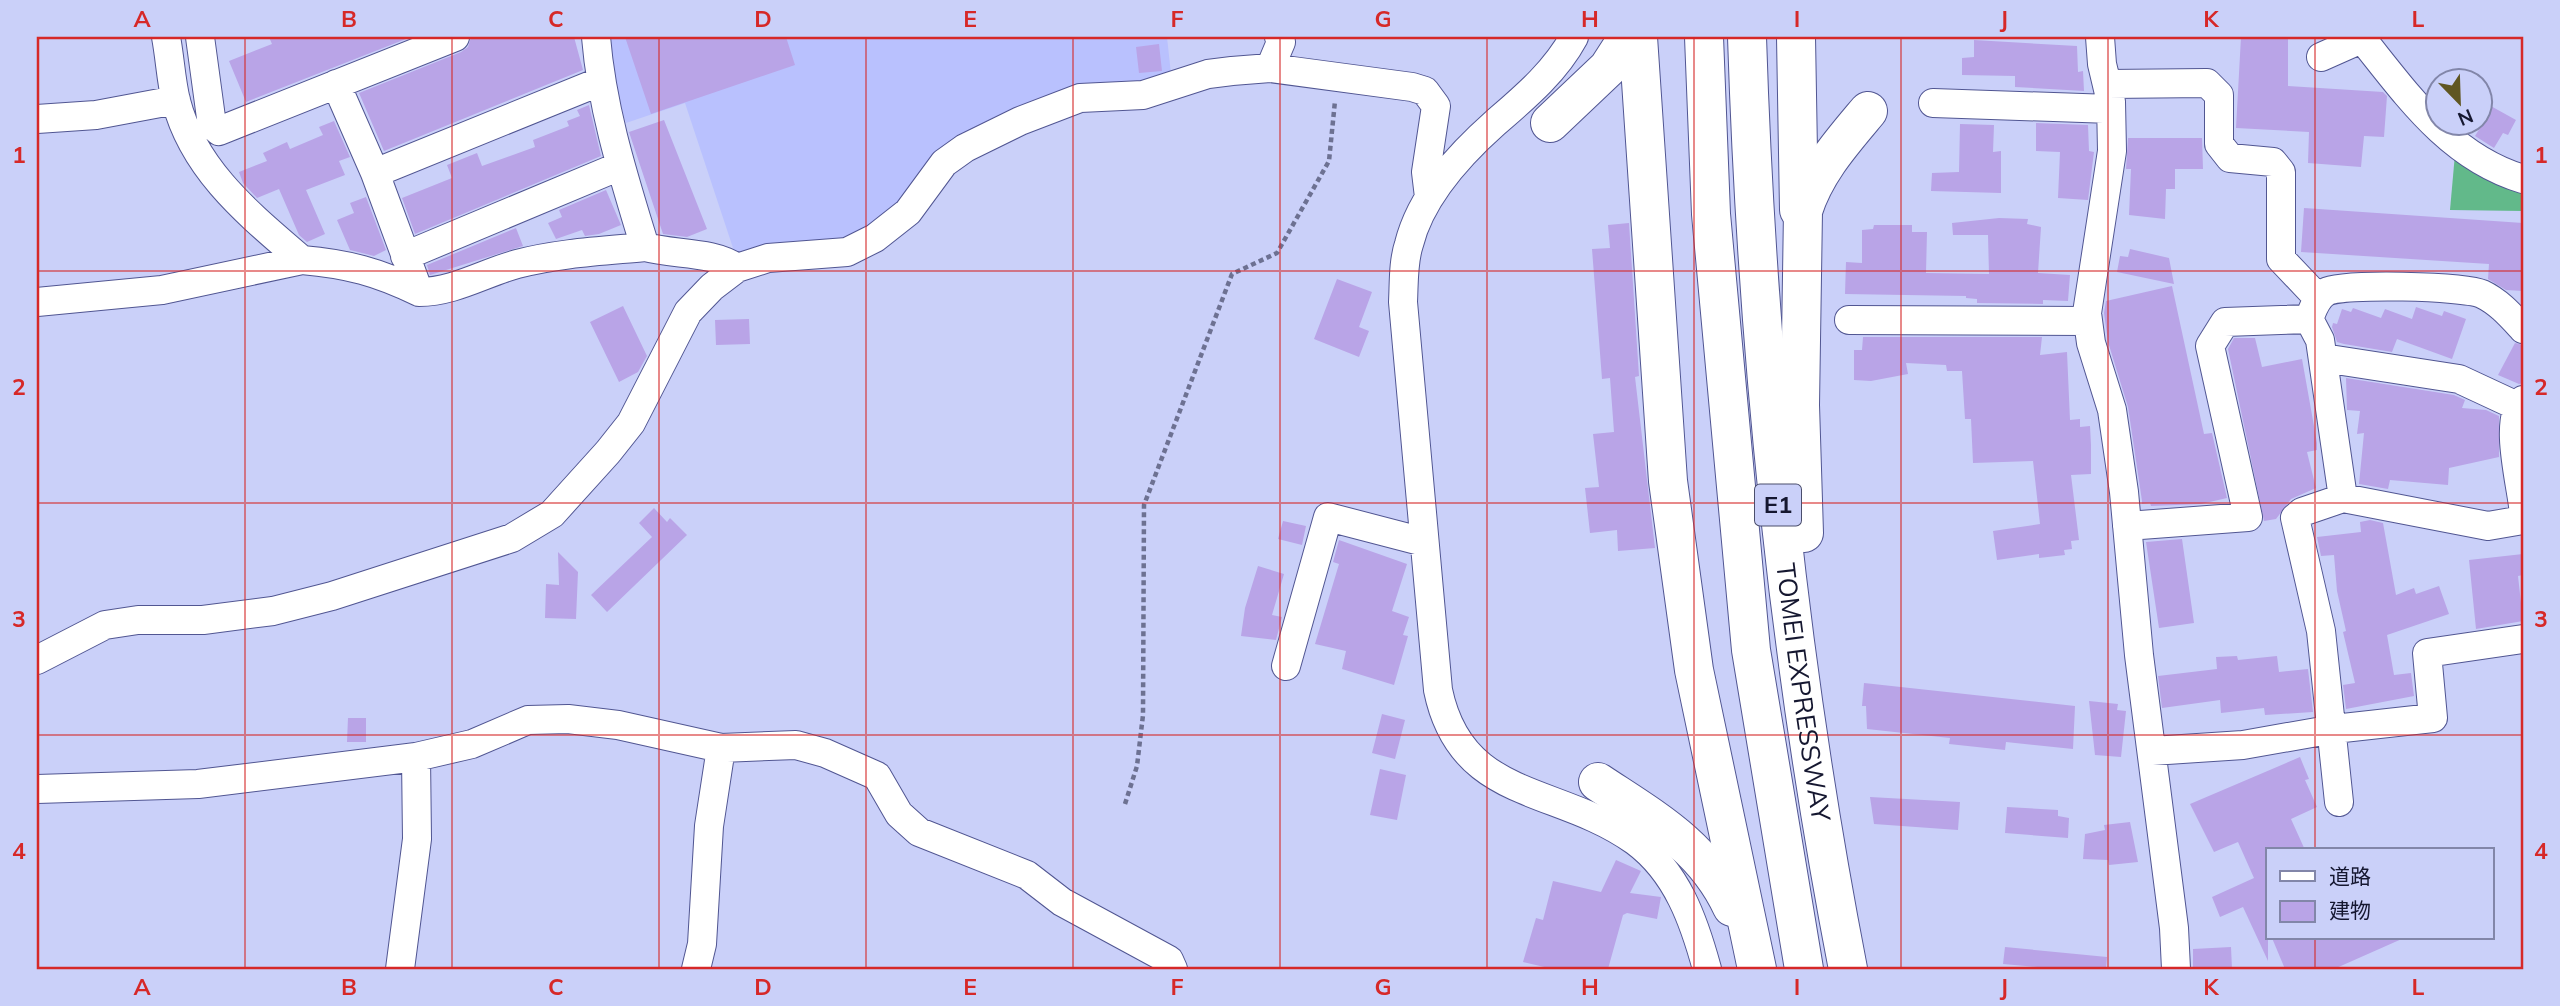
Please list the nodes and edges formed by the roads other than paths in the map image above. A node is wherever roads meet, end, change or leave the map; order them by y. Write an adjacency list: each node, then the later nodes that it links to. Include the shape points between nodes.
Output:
1 (166, 37): 19 (street)
2 (200, 37): 17 (street, via 212,125 219,131)
3 (456, 37): 17 (street)
4 (596, 37): 16 (street)
5 (1279, 37): 15 (street)
6 (1574, 37): 27 (street, via 1545,78 1468,149)
7 (1628, 37): 23 (highway, via 1608,68)
8 (1637, 37): 61 (highway, via 1668,481 1694,670)
9 (1704, 37): 62 (highway, TOMEI EXPRESSWAY / E1, via 1711,214 1751,650)
10 (1747, 37): 56 (highway, TOMEI EXPRESSWAY / E1, via 1753,209 1770,433 1793,643)
11 (1796, 37): 32 (highway)
12 (2100, 37): 18 (street)
13 (2365, 38): 14 (street); 26 (street, via 2430,122 2469,153)
14 (2321, 57)
15 (1269, 68): 27 (street, via 1425,91 1436,106 1426,172); 31 (street, via 1208,74 1143,94 1080,98 965,148 944,163 908,212 875,238 847,252 768,258)
16 (599, 82): 24 (street); 25 (street)
17 (336, 84): 25 (street)
18 (2109, 97): 20 (street); 35 (street, via 2207,83 2218,95 2219,144 2230,158 2273,162 2281,172 2281,259); 37 (street, via 2112,151)
19 (176, 100): 22 (street, via 96,115); 30 (street, via 194,148 212,175 239,206)
20 (1933, 103)
21 (1868, 111): 32 (highway, via 1810,188 1803,211)
22 (37, 119)
23 (1550, 123)
24 (620, 166): 28 (street); 29 (street)
25 (375, 173): 29 (street)
26 (2523, 179)
27 (1429, 197): 45 (street, via 1409,243 1403,302)
28 (646, 247): 31 (street, via 725,259); 33 (street, via 556,254 439,292)
29 (405, 256): 33 (street)
30 (302, 260): 33 (street, via 380,273); 34 (street, via 162,290)
31 (737, 268): 47 (street, via 688,312 631,422 586,479 552,514 512,538 273,611 105,625)
32 (1800, 274): 56 (highway, via 1806,594)
33 (419, 292)
34 (37, 302)
35 (2313, 309): 38 (street, via 2327,291 2352,287 2451,289 2480,293 2495,301); 39 (street); 44 (street, via 2225,322 2210,346 2248,517)
36 (1849, 320): 37 (street)
37 (2088, 321): 44 (street, via 2112,410)
38 (2523, 330)
39 (2323, 358): 40 (street, via 2459,379); 41 (street)
40 (2520, 403): 42 (street, via 2513,427)
41 (2343, 498): 43 (street, via 2488,527); 49 (street, via 2295,518 2317,603)
42 (2523, 506)
43 (2523, 520)
44 (2127, 526): 51 (street)
45 (1424, 542): 48 (street, via 1328,517); 60 (street, via 1438,690 1451,734 1490,775 1583,813 1636,842 1675,884)
46 (2523, 639): 49 (street, via 2427,653 2432,718)
47 (37, 660)
48 (1286, 666)
49 (2334, 729): 51 (street, via 2243,745); 55 (street)
50 (722, 748): 52 (street, via 618,726 568,719 528,720 472,744); 58 (street, via 709,826 702,944); 59 (street, via 796,745 877,776 899,814 919,832 1027,875 1062,902 1169,960)
51 (2152, 751): 64 (street)
52 (416, 757): 54 (street, via 198,784); 57 (street, via 417,839)
53 (1598, 782): 61 (highway, via 1664,824 1713,871 1738,918)
54 (37, 789)
55 (2339, 802)
56 (1824, 843): 63 (highway, TOMEI EXPRESSWAY / E1)
57 (400, 969)
58 (696, 969)
59 (1173, 969)
60 (1707, 969)
61 (1754, 969)
62 (1804, 969)
63 (1849, 969)
64 (2176, 969)

